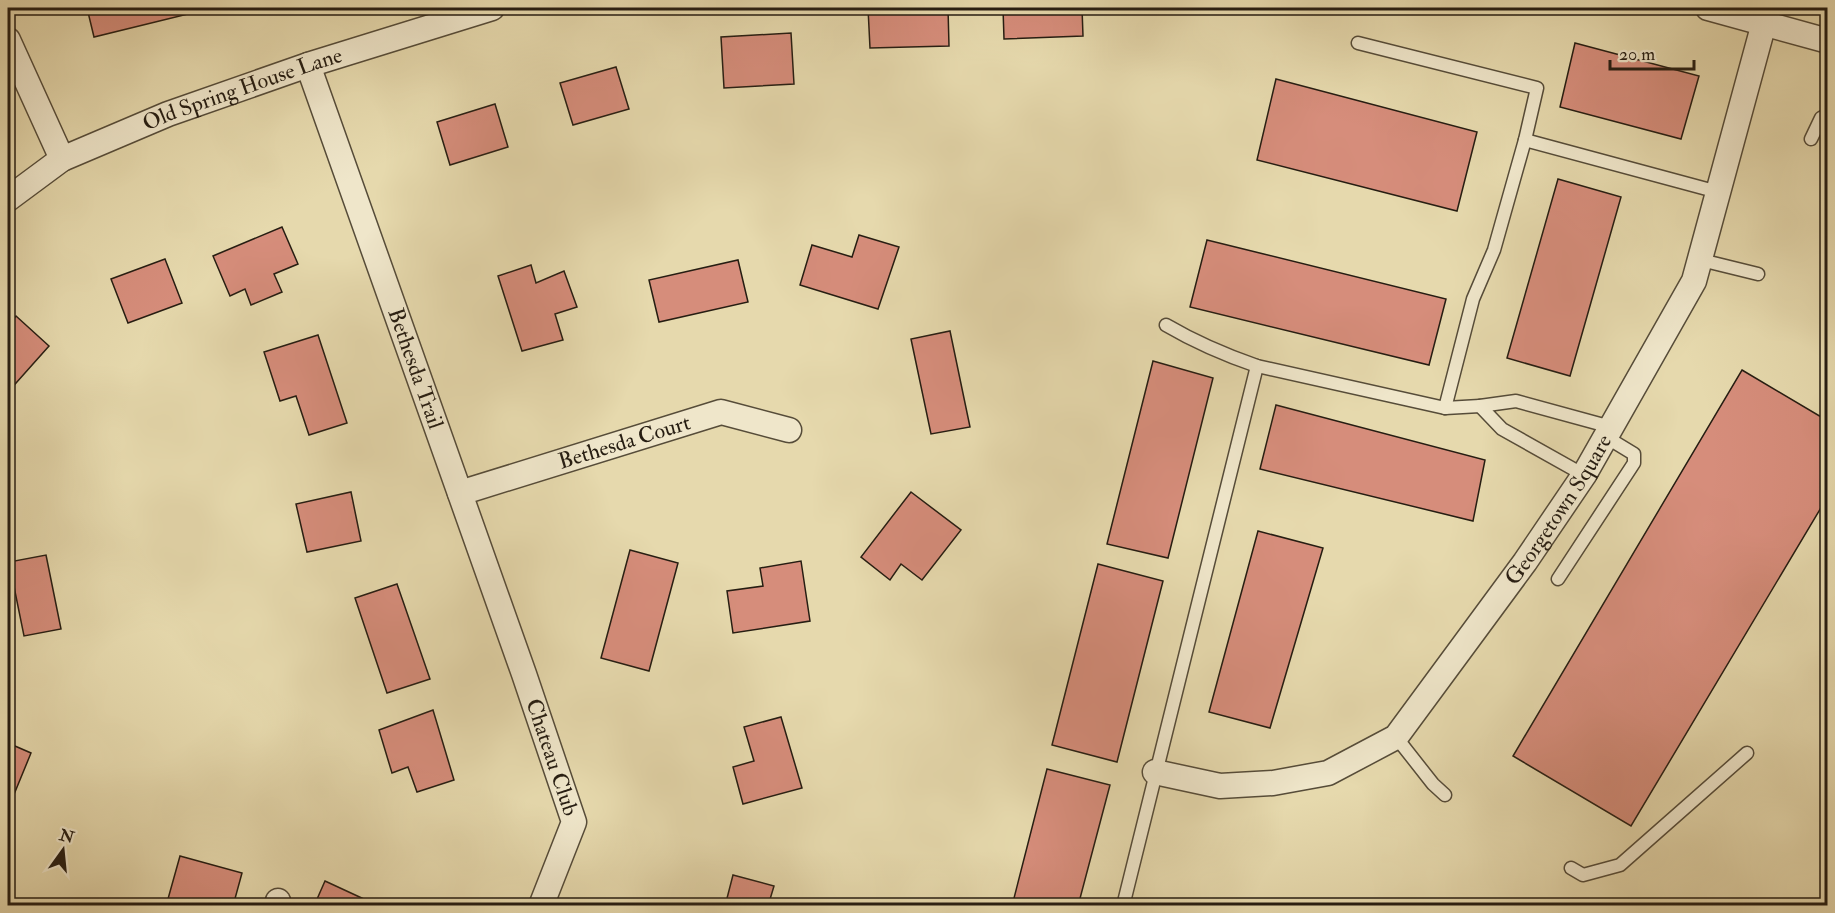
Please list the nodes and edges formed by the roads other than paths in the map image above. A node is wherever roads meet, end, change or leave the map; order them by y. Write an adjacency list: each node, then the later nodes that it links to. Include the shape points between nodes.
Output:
1 (492, 8): 7 (street, Old Spring House Lane)
2 (1708, 8): 3 (street)
3 (1764, 23): 5 (street); 12 (street, Georgetown Square)
4 (8, 40): 11 (street)
5 (1827, 41)
6 (1358, 43): 9 (lane, via 1537,88)
7 (308, 65): 11 (street, Old Spring House Lane, via 168,114); 23 (street, Bethesda Trail)
8 (1827, 114): 10 (lane, via 1821,118)
9 (1525, 140): 12 (lane); 19 (lane, via 1494,250 1473,299)
10 (1811, 140)
11 (62, 159): 13 (street, Old Spring House Lane)
12 (1718, 192): 14 (street, Georgetown Square)
13 (8, 199)
14 (1701, 260): 15 (lane); 21 (street, Georgetown Square, via 1694,281)
15 (1758, 274)
16 (1166, 326): 17 (lane, via 1228,357)
17 (1257, 366): 19 (lane); 28 (lane)
18 (1480, 406): 19 (lane); 21 (lane, via 1515,401); 22 (lane, via 1502,429)
19 (1445, 408)
20 (789, 430): 23 (street, Bethesda Court, via 721,412)
21 (1608, 432): 22 (street, Georgetown Square); 24 (lane, via 1634,454 1634,463)
22 (1584, 475): 26 (street, Georgetown Square)
23 (460, 493): 25 (street, Bethesda Trail)
24 (1558, 579)
25 (524, 674): 31 (street, Chateau Club, via 574,822)
26 (1396, 737): 28 (street, Georgetown Square, via 1328,773 1273,783 1220,786); 29 (lane)
27 (1747, 753): 30 (lane, via 1620,866 1583,875)
28 (1155, 772): 32 (lane)
29 (1445, 795)
30 (1571, 868)
31 (541, 906)
32 (1123, 906)

